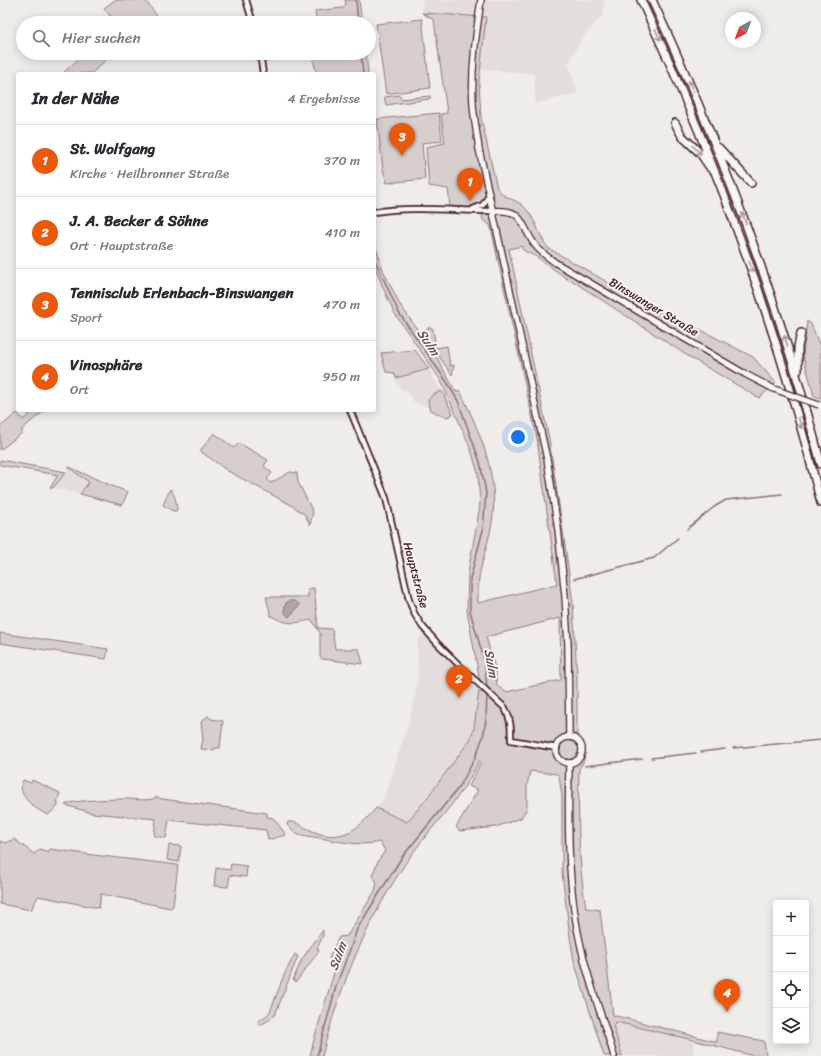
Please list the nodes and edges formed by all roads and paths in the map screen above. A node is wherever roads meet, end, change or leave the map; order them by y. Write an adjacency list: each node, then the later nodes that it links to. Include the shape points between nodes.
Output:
1 (246, 0): 5 (street)
2 (481, 0): 12 (main road, via 473,60 473,104 479,149)
3 (641, 0): 10 (highway, one-way to 10, via 676,75)
4 (652, 0): 9 (highway, one-way to 4)
5 (251, 16)
6 (261, 60): 7 (street)
7 (263, 72)
8 (675, 123): 10 (highway, one-way to 10, via 682,136 700,153)
9 (716, 144): 11 (highway); 17 (highway, one-way to 9, via 763,271)
10 (718, 179): 21 (highway, one-way to 21, via 769,319 792,393)
11 (751, 183)
12 (490, 197): 13 (street, via 483,205); 14 (main road)
13 (472, 210): 14 (street); 15 (street)
14 (493, 211): 18 (main road, Binswanger Straße, bridge, via 508,211 518,216 535,245 556,263 745,374 774,389); 22 (main road, via 547,459 558,529 568,644)
15 (376, 212)
16 (800, 333): 17 (highway)
17 (798, 378): 20 (highway)
18 (820, 405)
19 (351, 412): 23 (street, Hauptstraße, via 386,498 414,613 437,643 502,704 511,722 511,740)
20 (821, 464)
21 (821, 503)
22 (570, 737): 23 (main road, via 560,742); 24 (main road, via 577,740 582,751 579,758)
23 (557, 748): 24 (main road, via 560,759)
24 (569, 763): 25 (main road, via 574,906 587,970)
25 (614, 1056)

